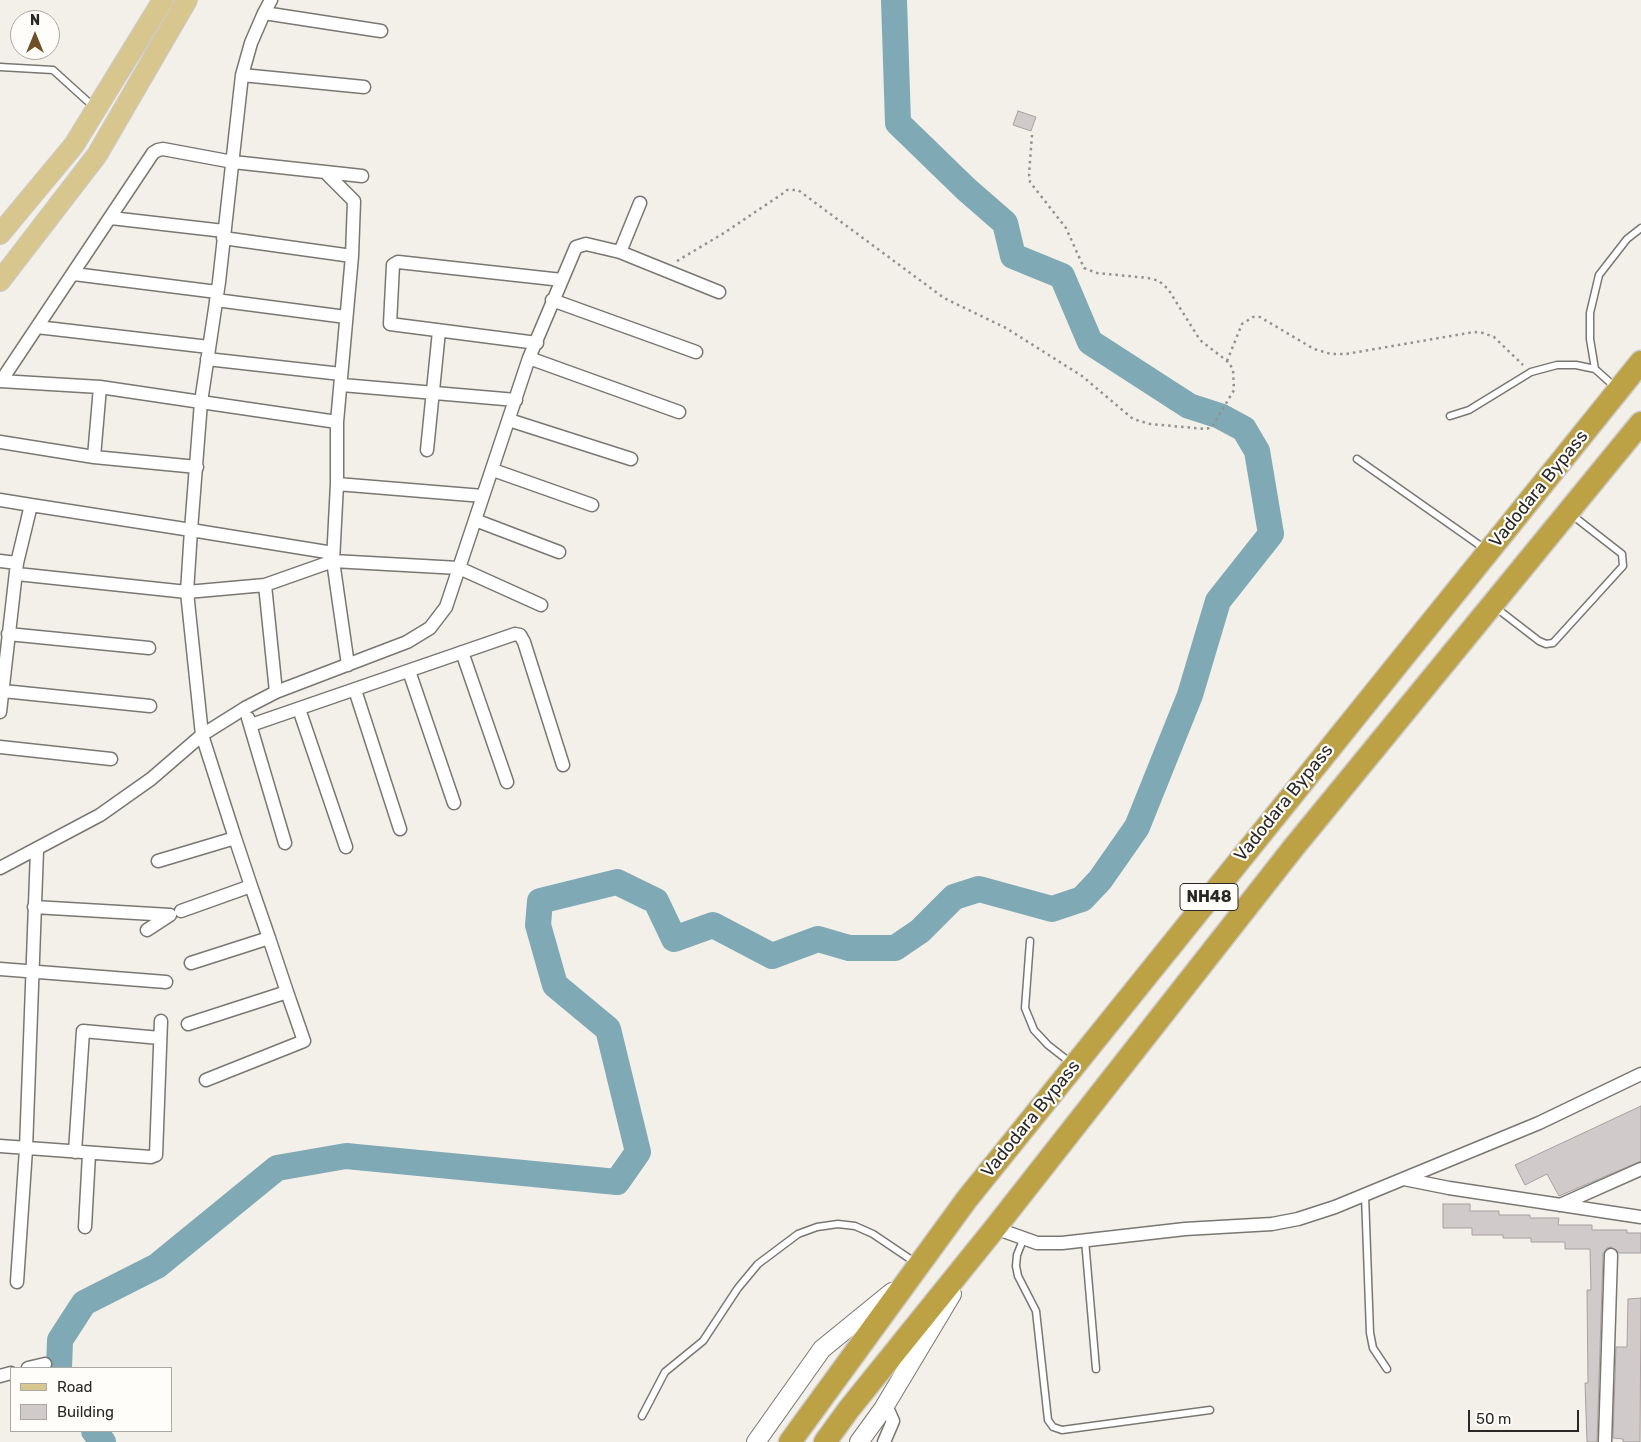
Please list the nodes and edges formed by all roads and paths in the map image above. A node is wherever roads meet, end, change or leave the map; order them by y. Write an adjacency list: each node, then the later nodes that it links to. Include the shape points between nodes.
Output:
1 (163, 0): 9 (main road)
2 (187, 0): 24 (main road, via 97,155)
3 (272, 0): 4 (street)
4 (264, 13): 5 (street); 7 (street, via 251,42)
5 (382, 31)
6 (0, 66): 9 (lane, via 53,70)
7 (242, 75): 8 (street); 11 (street)
8 (364, 87)
9 (96, 108): 17 (main road, via 74,145)
10 (1032, 135): 35 (path, via 1030,182 1066,228 1084,268 1098,273 1159,281 1168,289 1200,340)
11 (233, 162): 12 (street); 15 (street, via 158,150); 18 (street)
12 (324, 172): 13 (street); 20 (street, via 354,200)
13 (362, 176)
14 (640, 203): 19 (street)
15 (111, 218): 18 (street); 22 (street)
16 (1641, 228): 37 (lane, via 1627,238 1600,275 1590,313)
17 (0, 234)
18 (224, 234): 20 (street); 26 (street)
19 (620, 252): 21 (street); 23 (street, via 580,245 576,247)
20 (352, 256): 28 (street)
21 (663, 269): 25 (street); 35 (path, via 788,190 798,190 944,298 1006,328 1082,376 1133,419 1150,424 1212,427 1234,390)
22 (74, 274): 26 (street); 29 (street)
23 (562, 280): 27 (street); 30 (street, via 395,263 389,322)
24 (0, 281)
25 (720, 292)
26 (216, 296): 28 (street); 33 (street)
27 (552, 300): 31 (street); 32 (street)
28 (346, 317): 39 (street)
29 (37, 327): 33 (street); 40 (street)
30 (439, 331): 31 (street); 43 (street)
31 (537, 343): 34 (street)
32 (696, 352)
33 (208, 353): 39 (street); 45 (street)
34 (529, 358): 44 (street); 46 (street)
35 (1228, 361): 38 (path, via 1242,324 1252,316 1260,316 1314,349 1331,354 1483,333 1494,338)
36 (1641, 362): 42 (highway, Vadodara Bypass / NH48)
37 (1595, 369): 38 (lane, via 1557,365); 42 (lane)
38 (1531, 372): 47 (lane, via 1470,410)
39 (341, 380): 43 (street); 49 (street)
40 (0, 381): 41 (street)
41 (100, 387): 45 (street); 53 (street)
42 (1618, 389): 66 (highway, Vadodara Bypass / NH48)
43 (433, 392): 44 (street); 52 (street)
44 (516, 400): 48 (street)
45 (201, 402): 49 (street); 56 (street)
46 (679, 412)
47 (1450, 416)
48 (509, 420): 54 (street); 57 (street)
49 (337, 422): 58 (street)
50 (1641, 423): 63 (highway, Vadodara Bypass / NH48)
51 (0, 442): 53 (street)
52 (426, 450)
53 (94, 457): 56 (street)
54 (631, 459)
55 (1357, 459): 66 (lane)
56 (197, 467): 65 (street)
57 (493, 470): 59 (street); 62 (street)
58 (337, 484): 59 (street); 68 (street)
59 (483, 496): 64 (street)
60 (0, 500): 61 (street)
61 (31, 505): 65 (street); 71 (street)
62 (592, 505)
63 (1569, 512): 75 (highway, Vadodara Bypass / NH48); 75 (lane, via 1622,554 1623,566 1553,643 1539,641)
64 (476, 520): 67 (street); 70 (street)
65 (191, 530): 68 (street); 73 (street)
66 (1488, 551): 117 (highway, Vadodara Bypass / NH48)
67 (559, 552)
68 (333, 557): 70 (street); 72 (street); 80 (street)
69 (0, 561): 71 (street)
70 (459, 568): 74 (street); 80 (street, via 446,606 430,628 408,642)
71 (17, 569): 73 (street); 76 (street)
72 (265, 585): 73 (street); 84 (street)
73 (187, 592): 90 (street)
74 (541, 605)
75 (1492, 605): 130 (highway, Vadodara Bypass / NH48, via 1294,847)
76 (5, 616): 77 (street)
77 (8, 634): 78 (street); 82 (street)
78 (149, 648)
79 (462, 652): 81 (street); 93 (street, via 520,635); 94 (street)
80 (348, 665): 84 (street)
81 (409, 672): 83 (street); 95 (street)
82 (2, 683): 85 (street); 88 (street)
83 (355, 690): 87 (street); 96 (street)
84 (276, 692): 86 (street)
85 (150, 706)
86 (245, 708): 89 (street); 90 (street)
87 (300, 709): 89 (street); 99 (street)
88 (0, 712)
89 (250, 725): 98 (street)
90 (202, 735): 97 (street); 100 (street, via 151,779 100,815)
91 (0, 747): 92 (street)
92 (111, 759)
93 (564, 764)
94 (507, 782)
95 (454, 802)
96 (400, 830)
97 (235, 838): 101 (street); 103 (street)
98 (285, 842)
99 (346, 847)
100 (37, 850): 102 (street); 104 (street)
101 (158, 861)
102 (0, 868)
103 (251, 886): 105 (street); 107 (street)
104 (34, 907): 106 (street, via 170,915); 111 (street)
105 (181, 911)
106 (147, 930)
107 (269, 938): 109 (street); 113 (street)
108 (1030, 941): 117 (lane, via 1025,994 1027,1014 1034,1030)
109 (191, 964)
110 (0, 969): 111 (street)
111 (33, 972): 112 (street); 121 (street)
112 (166, 982)
113 (287, 992): 115 (street); 119 (street, via 304,1041)
114 (161, 1021): 116 (street)
115 (188, 1024)
116 (160, 1038): 122 (street, via 83,1031); 123 (street, via 156,1155)
117 (1074, 1066): 134 (highway, Vadodara Bypass / NH48)
118 (1641, 1074): 125 (street, via 1539,1124)
119 (206, 1080)
120 (0, 1146): 121 (street)
121 (26, 1149): 122 (street); 135 (street)
122 (75, 1152): 123 (street)
123 (88, 1154): 129 (street)
124 (1641, 1169): 127 (street)
125 (1404, 1179): 126 (street); 127 (street)
126 (1365, 1195): 132 (street, via 1307,1216 1272,1224); 138 (lane, via 1370,1334 1373,1348)
127 (1560, 1205): 128 (street)
128 (1641, 1217)
129 (85, 1227)
130 (990, 1233): 131 (street); 140 (street); 145 (highway, Vadodara Bypass / NH48)
131 (1023, 1240): 132 (street, via 1037,1243); 141 (lane, via 1016,1266 1036,1311 1048,1420 1053,1427 1062,1430)
132 (1085, 1240): 139 (lane)
133 (1611, 1254): 148 (street)
134 (913, 1272): 142 (lane, via 873,1234 855,1226 838,1224 798,1234 758,1264 703,1341 666,1372); 143 (street, via 822,1349); 144 (highway, Vadodara Bypass / NH48)
135 (17, 1282)
136 (45, 1364): 137 (street)
137 (32, 1367)
138 (1387, 1368)
139 (1096, 1369)
140 (883, 1408): 146 (street); 147 (street, via 893,1421)
141 (1210, 1410)
142 (642, 1416)
143 (756, 1442)
144 (790, 1442)
145 (825, 1442)
146 (859, 1442)
147 (884, 1442)
148 (1605, 1442)

